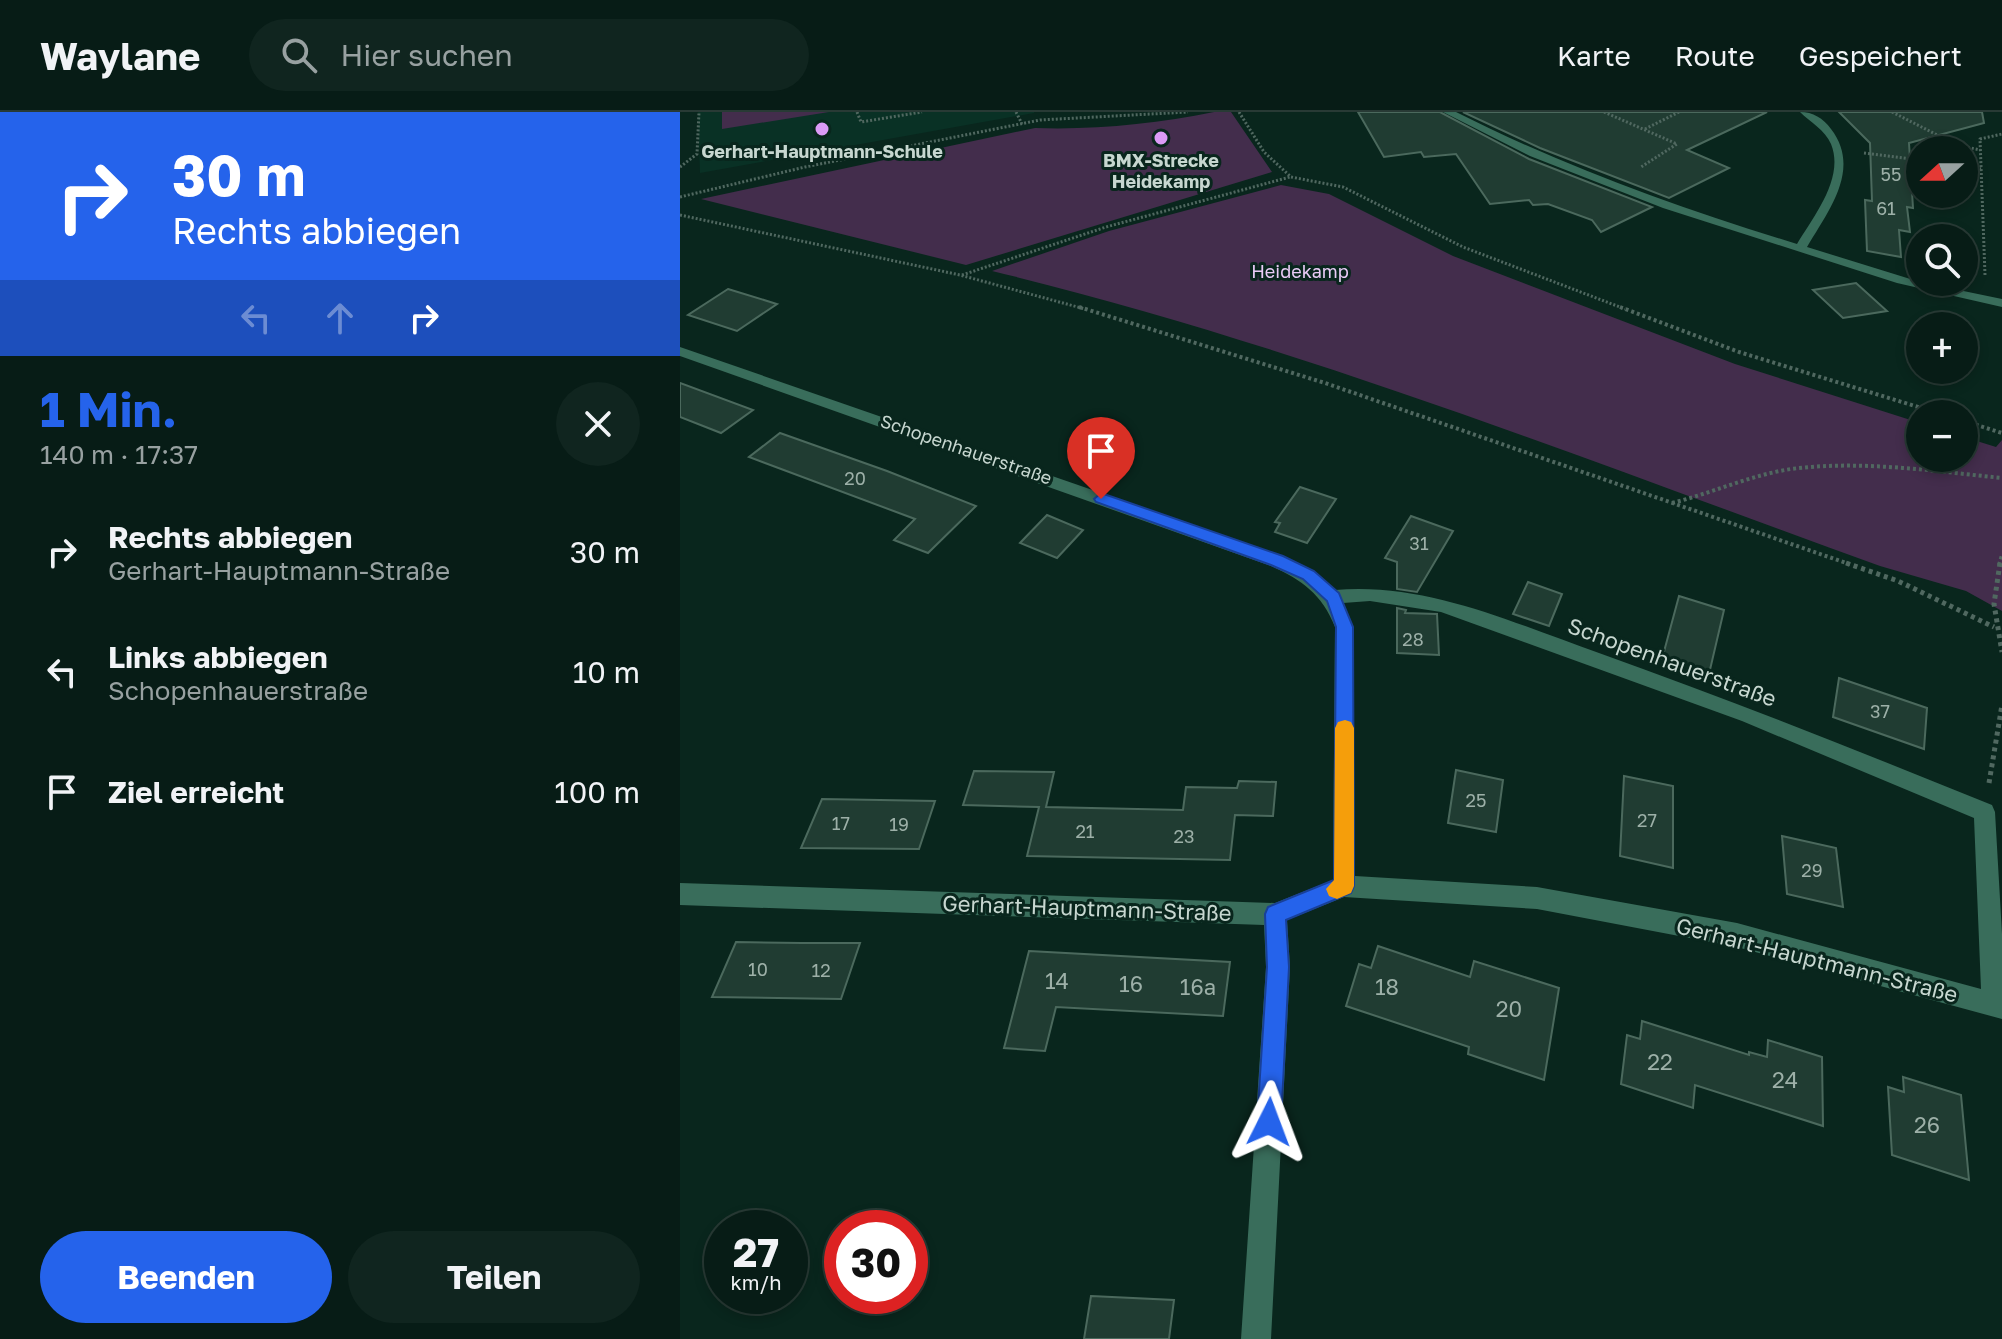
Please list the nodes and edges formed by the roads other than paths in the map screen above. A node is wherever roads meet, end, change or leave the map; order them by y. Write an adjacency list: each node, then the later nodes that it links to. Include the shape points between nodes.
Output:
1 (1448, 112): 3 (street, via 1596,181)
2 (1805, 112): 3 (street, via 1834,137 1842,160 1841,174)
3 (1800, 249): 4 (street)
4 (2002, 303)
5 (680, 351): 6 (street, Schopenhauerstraße, via 1277,561 1308,575)
6 (1334, 597): 7 (street, via 1344,627); 10 (street, Schopenhauerstraße, via 1370,594 1442,605 1749,715 1984,812)
7 (1344, 886): 9 (street, Gerhart-Hauptmann-Straße); 10 (street, Gerhart-Hauptmann-Straße, via 1552,900 1737,935)
8 (680, 894): 9 (street, Gerhart-Hauptmann-Straße)
9 (1275, 914): 11 (street, via 1278,967)
10 (1998, 1006)
11 (1256, 1339)

